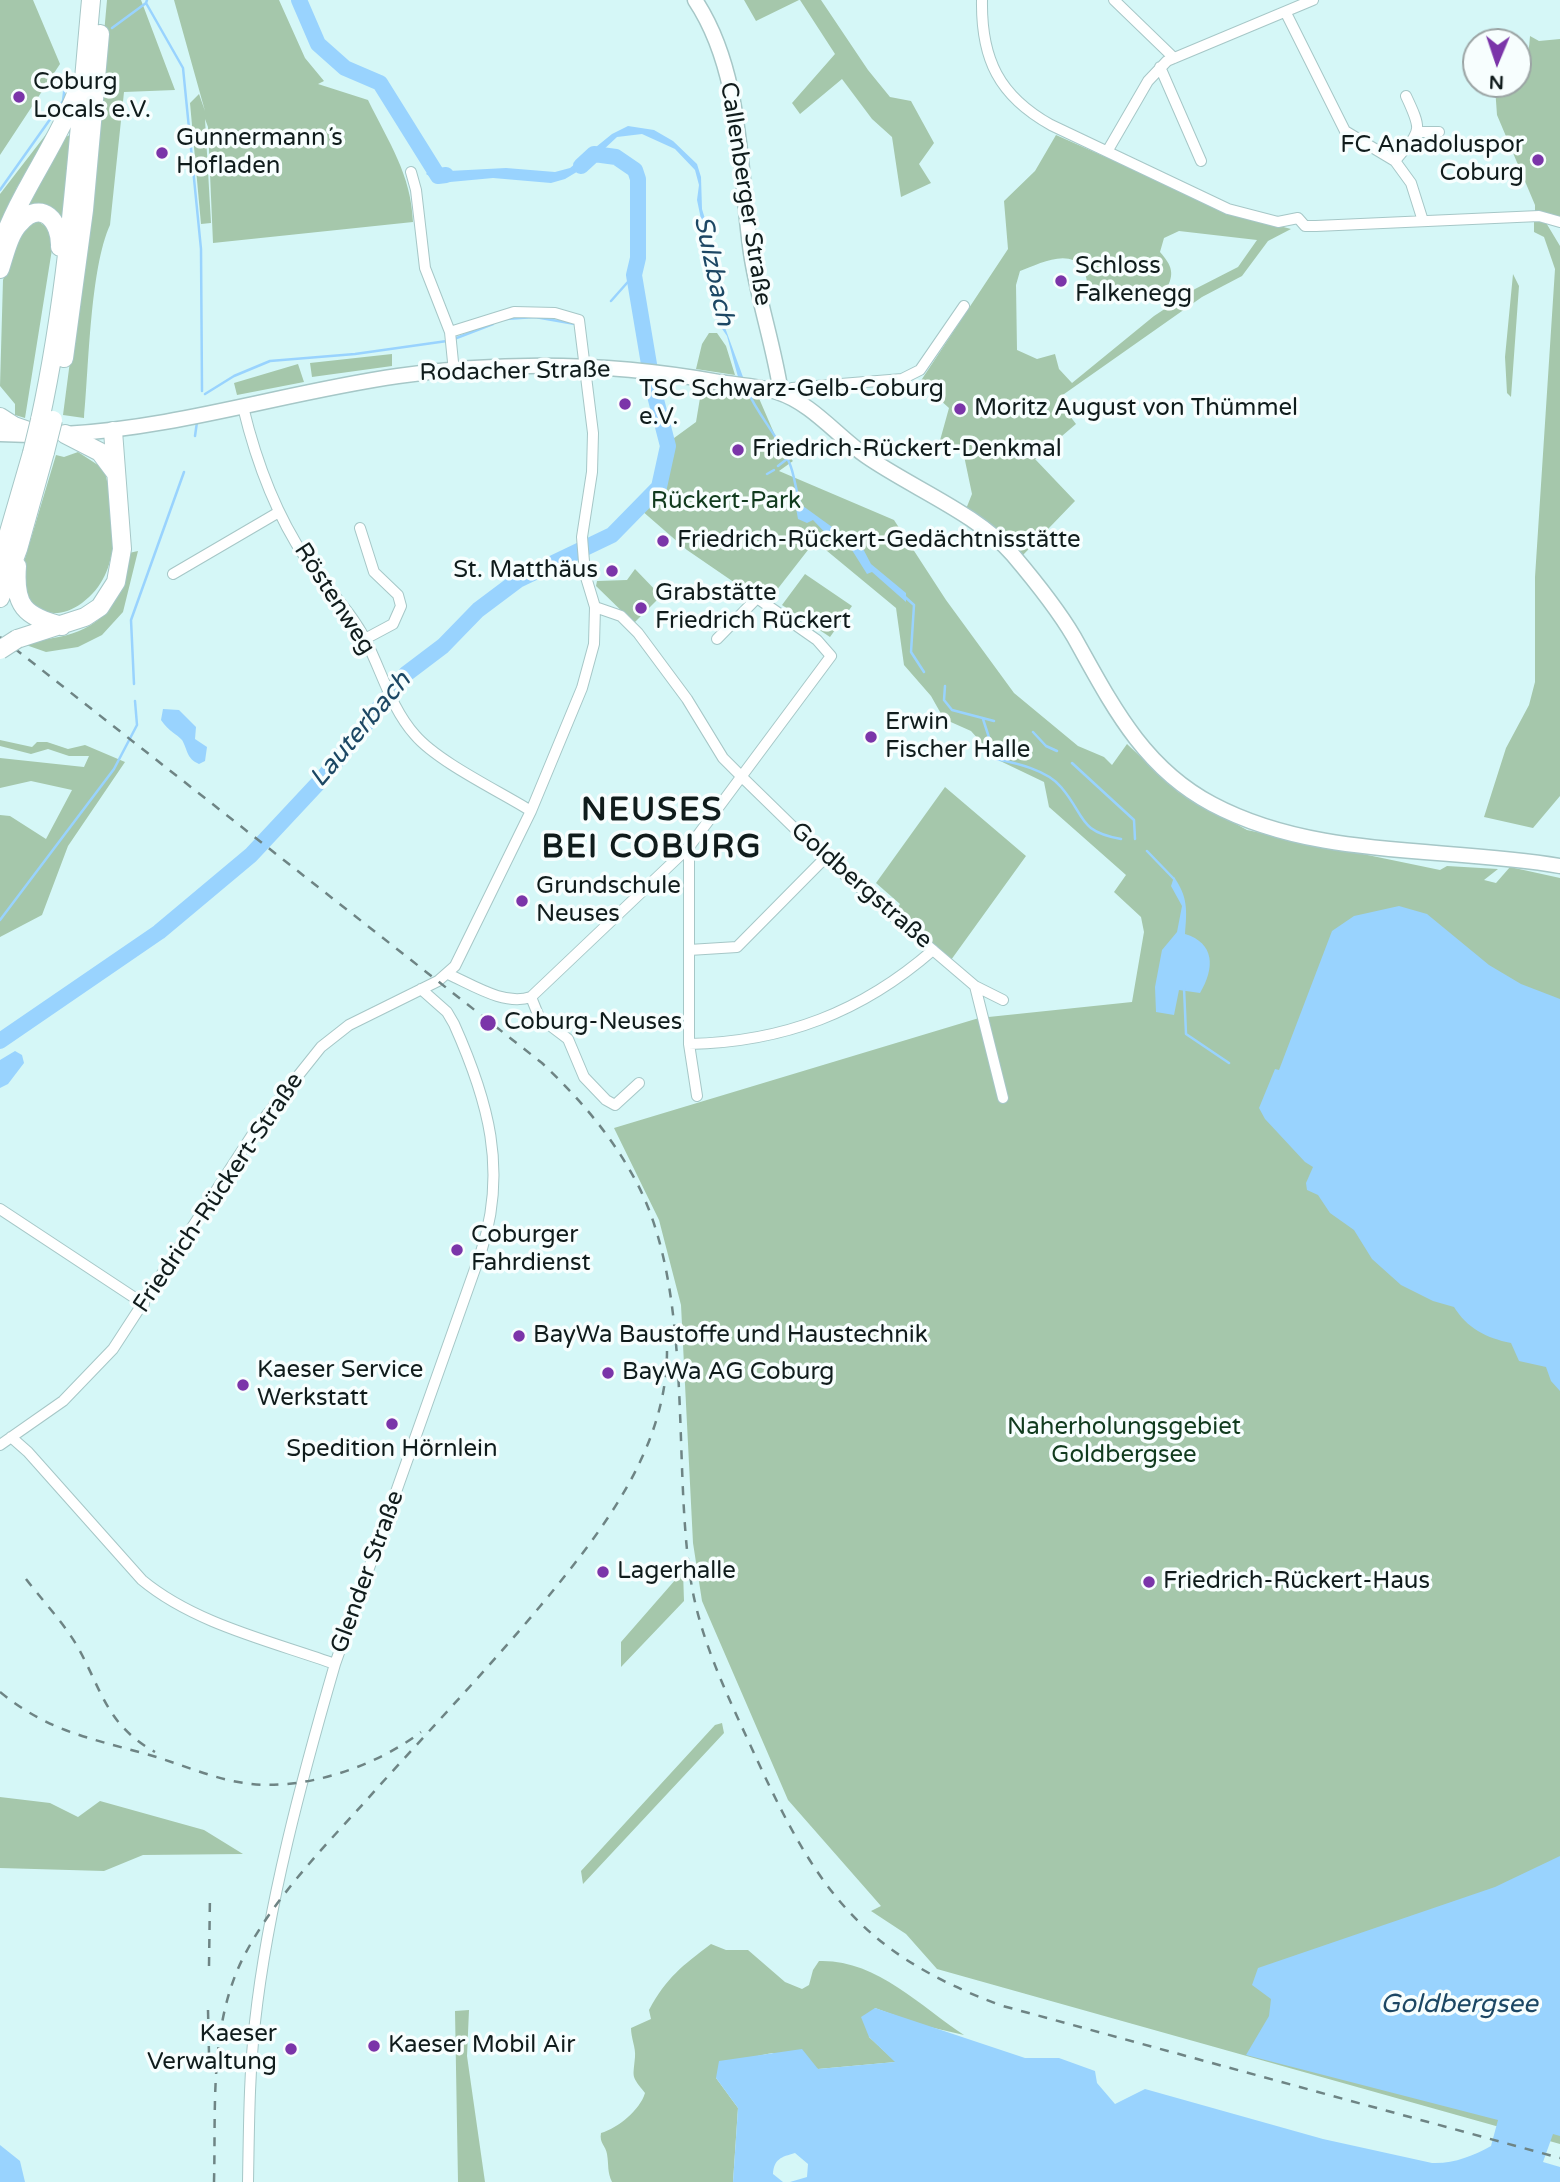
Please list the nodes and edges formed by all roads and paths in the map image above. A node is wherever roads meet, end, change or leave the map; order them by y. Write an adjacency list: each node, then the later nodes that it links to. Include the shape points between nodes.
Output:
1 (91, 0): 10 (highway)
2 (102, 0): 33 (highway, via 84,210)
3 (695, 0): 27 (street, Callenberger Straße, via 714,36 726,75 751,254)
4 (982, 0): 14 (street, via 986,49 1003,85 1033,115)
5 (1114, 0): 8 (street)
6 (1314, 0): 7 (street)
7 (1286, 13): 8 (street); 16 (street, via 1345,131)
8 (1174, 58): 9 (street)
9 (1160, 67): 14 (street); 15 (street)
10 (84, 75): 20 (highway, via 64,125); 23 (highway)
11 (1406, 96): 12 (street, via 1419,123)
12 (1418, 132): 13 (street); 16 (street)
13 (1439, 132)
14 (1108, 150): 18 (street, via 1228,209 1278,222 1298,218 1305,226 1316,226)
15 (1201, 161)
16 (1395, 162): 18 (street, via 1411,183)
17 (411, 172): 24 (street, via 428,279)
18 (1423, 221): 19 (street, via 1539,216)
19 (1560, 222)
20 (0, 248)
21 (0, 269): 23 (highway, via 18,224 32,214 50,217 61,234)
22 (964, 306): 27 (street, via 916,373 902,379 792,388)
23 (58, 310): 33 (highway)
24 (451, 337): 25 (street, via 514,312 555,313 579,326); 26 (street)
25 (586, 367): 26 (street, Rodacher Straße); 27 (street, Rodacher Straße, via 650,372); 41 (street, via 593,443 583,545)
26 (454, 372): 28 (street, Rodacher Straße, via 398,376)
27 (781, 393): 50 (street, Rodacher Straße, via 802,404 863,454 996,537 1054,606 1134,739 1187,789 1262,825 1317,838)
28 (243, 407): 30 (street, Rodacher Straße); 35 (street, Röstenweg, via 253,447)
29 (0, 417): 33 (highway)
30 (113, 431): 32 (street, Rodacher Straße); 34 (highway)
31 (0, 434): 33 (street, Rodacher Straße)
32 (65, 435): 33 (street, Rodacher Straße); 34 (highway, via 100,452)
33 (42, 436): 37 (highway); 38 (highway)
34 (115, 472): 42 (highway, via 122,549 117,582 100,607 76,622)
35 (279, 512): 39 (street); 43 (street, Röstenweg, via 305,558)
36 (360, 528): 43 (street, via 374,572 398,595 401,606 393,624)
37 (18, 549): 40 (highway); 42 (highway, via 20,604 33,617)
38 (0, 564)
39 (173, 574)
40 (0, 598)
41 (595, 607): 46 (street, Goldbergstraße, via 621,616 638,633 723,758); 47 (street, via 592,660)
42 (61, 625): 45 (highway, bridge, via 17,639)
43 (365, 639): 47 (street, Röstenweg, via 390,696 415,735)
44 (717, 639): 46 (street, via 757,598 817,640 831,656)
45 (0, 650)
46 (742, 777): 48 (street); 49 (street, Goldbergstraße)
47 (531, 811): 53 (street)
48 (689, 847): 51 (street); 56 (street)
49 (825, 858): 51 (street, via 737,947); 52 (street, Goldbergstraße)
50 (1560, 866)
51 (689, 950): 58 (street)
52 (933, 950): 54 (street, Goldbergstraße); 58 (street, via 878,992 834,1014 755,1040)
53 (448, 974): 55 (street, Friedrich-Rückert-Straße); 56 (street, via 502,997)
54 (975, 986): 57 (street, Goldbergstraße); 61 (street)
55 (421, 989): 63 (street, Friedrich-Rückert-Straße, via 349,1025 300,1070 258,1126); 66 (street, Glender Straße, via 454,1024 484,1104 495,1157 493,1208)
56 (531, 997): 59 (street, via 540,1017 568,1039 584,1077 606,1100 615,1105)
57 (1003, 1000)
58 (690, 1044): 60 (street)
59 (639, 1083)
60 (697, 1097)
61 (1003, 1098)
62 (0, 1209): 63 (street)
63 (144, 1304): 64 (street, Friedrich-Rückert-Straße, via 91,1374 63,1401)
64 (11, 1437): 65 (street, Friedrich-Rückert-Straße); 66 (street, via 161,1595 210,1619)
65 (0, 1445)
66 (335, 1664): 67 (street, Glender Straße, via 262,1970 251,2071)
67 (248, 2182)

